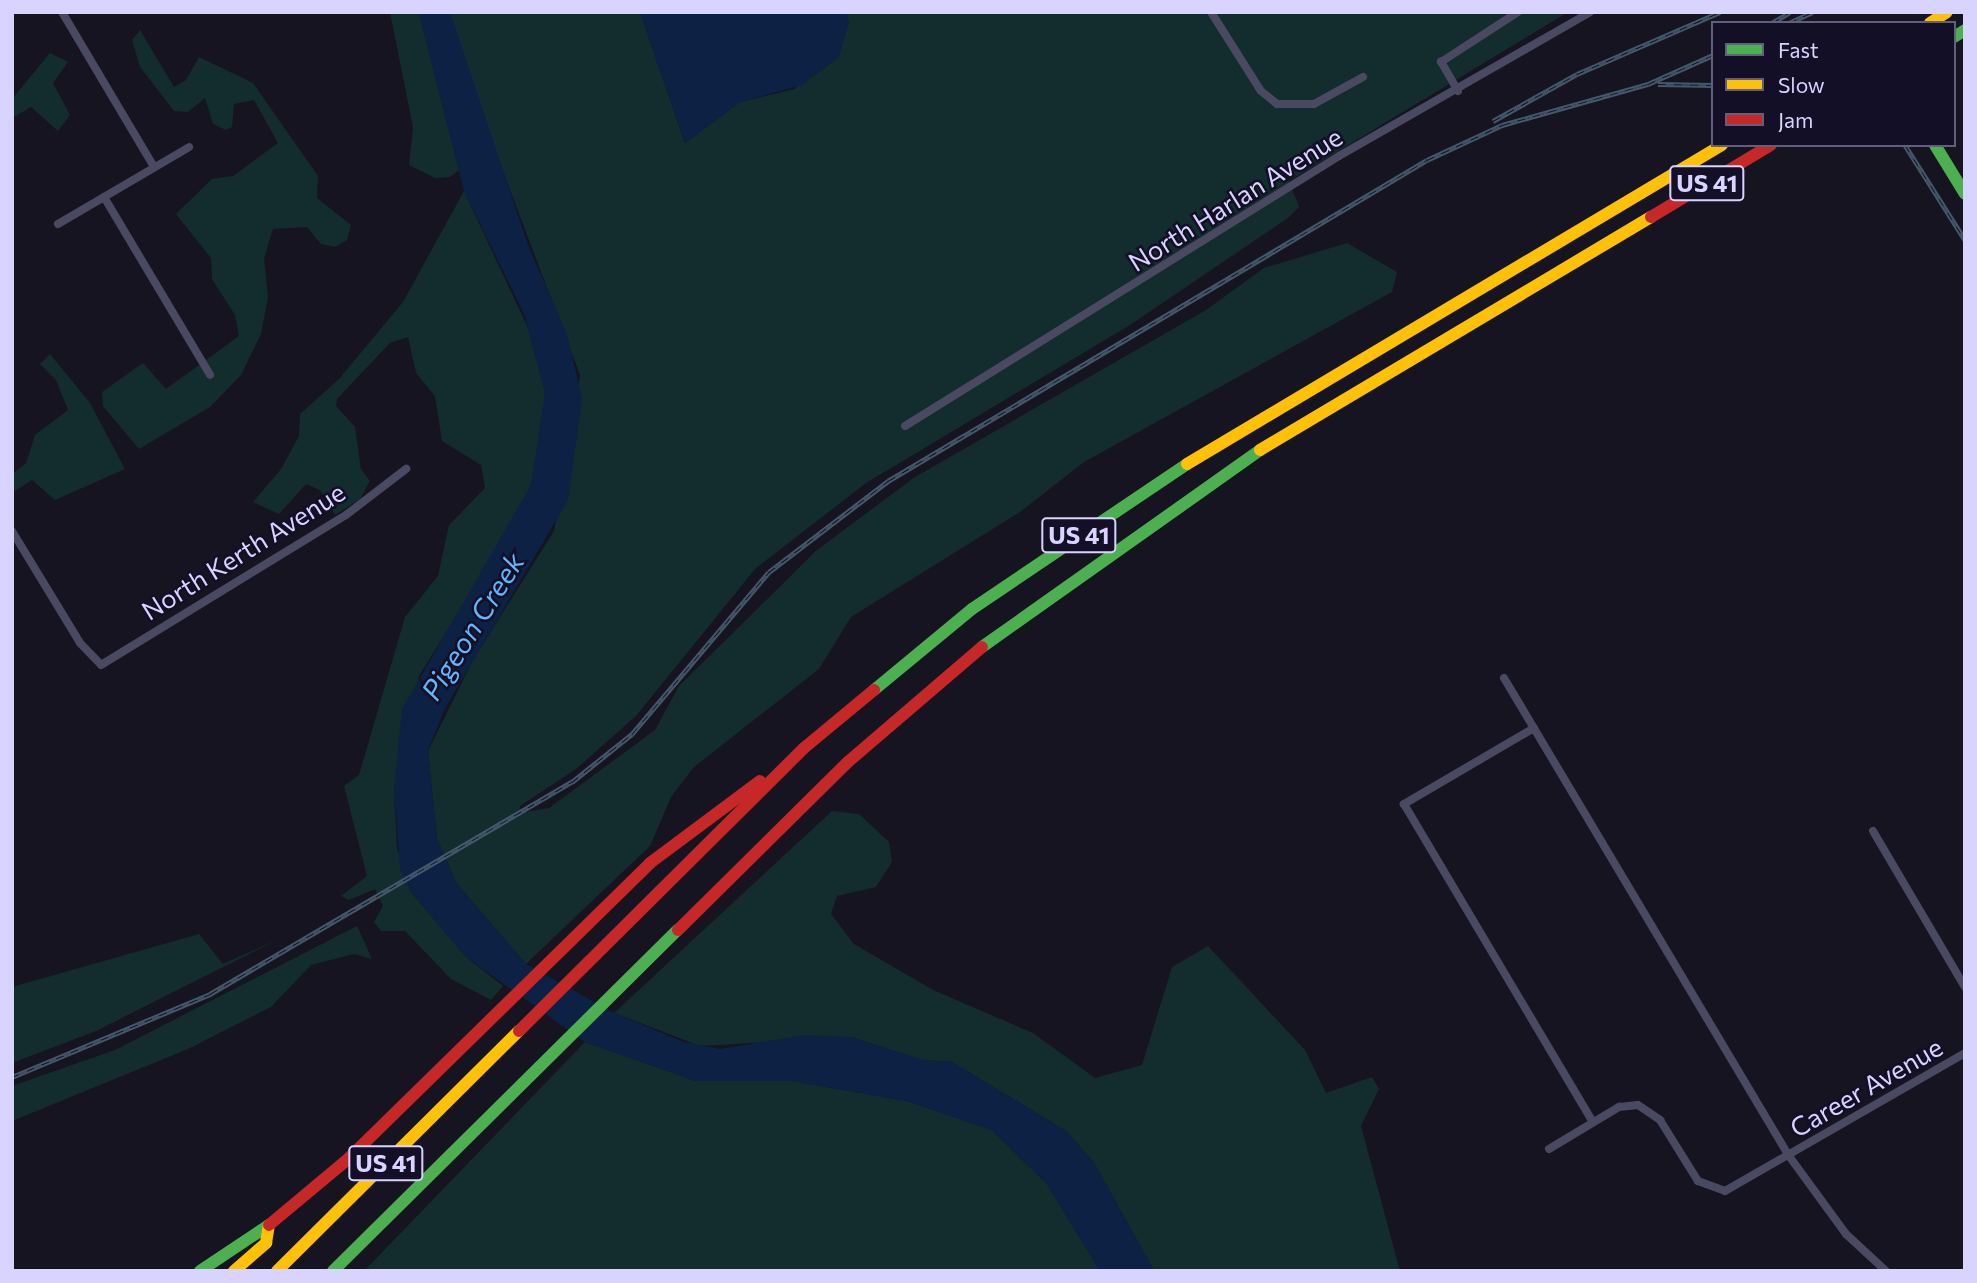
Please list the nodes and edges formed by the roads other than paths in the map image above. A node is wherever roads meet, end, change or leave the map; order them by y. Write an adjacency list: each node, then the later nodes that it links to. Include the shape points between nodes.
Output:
1 (62, 12): 11 (street)
2 (1211, 12): 5 (street, via 1261,92 1277,104 1314,104)
3 (1518, 12): 6 (street, via 1441,62)
4 (1590, 12): 6 (street, North Harlan Avenue)
5 (1363, 77)
6 (1458, 91): 16 (street, North Harlan Avenue, via 1339,156)
7 (189, 147): 11 (street)
8 (1719, 147): 21 (main road, US 41, via 1106,516 972,609)
9 (1768, 147): 32 (main road, US 41, via 1267,446 1095,560 858,753)
10 (1936, 147): 12 (main road)
11 (154, 167): 13 (street)
12 (1965, 194)
13 (104, 197): 14 (street); 15 (street)
14 (58, 224)
15 (210, 375)
16 (905, 426)
17 (406, 469): 18 (street, North Kerth Avenue, via 346,515 101,665 80,643)
18 (12, 531)
19 (1504, 678): 20 (street)
20 (1534, 728): 25 (street, via 1405,804); 27 (street)
21 (804, 748): 28 (main road, via 650,863 349,1158); 31 (main road, US 41)
22 (1873, 831): 23 (street)
23 (1965, 987)
24 (1965, 1053): 27 (street, Career Avenue)
25 (1593, 1122): 26 (street); 27 (street, Career Avenue, via 1624,1105 1648,1109 1694,1177 1720,1191)
26 (1549, 1149)
27 (1789, 1156): 33 (street, via 1846,1234)
28 (269, 1225): 29 (main road); 30 (main road, via 266,1242)
29 (200, 1271)
30 (234, 1271)
31 (277, 1271)
32 (334, 1271)
33 (1886, 1271)

